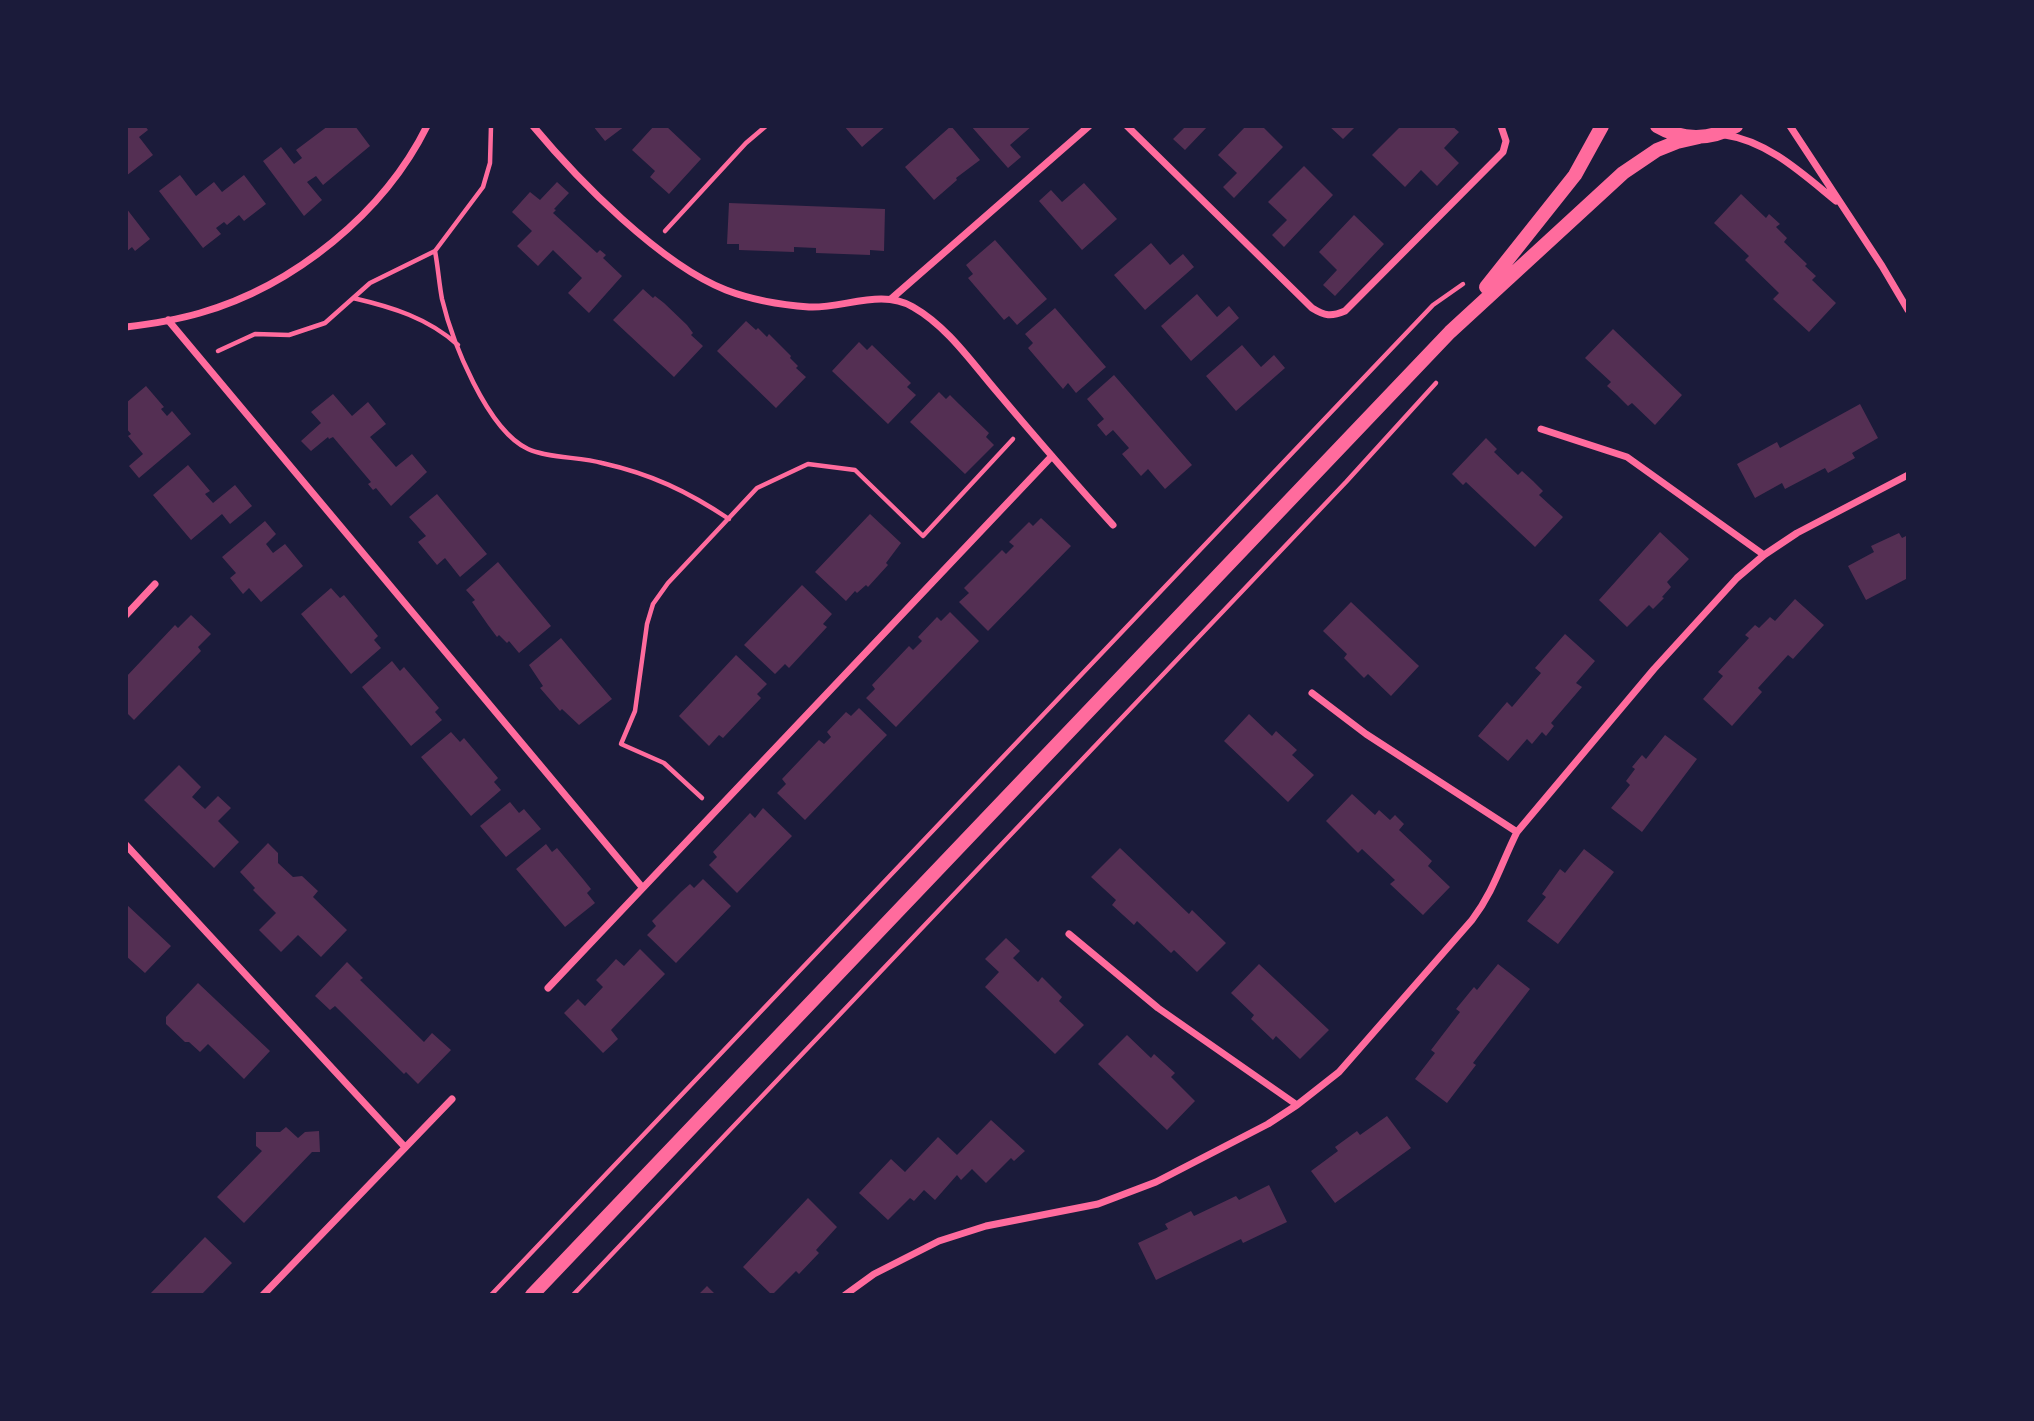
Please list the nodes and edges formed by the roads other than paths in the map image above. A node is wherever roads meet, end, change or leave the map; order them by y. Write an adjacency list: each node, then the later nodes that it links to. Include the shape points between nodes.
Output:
1 (427, 126): 15 (street, via 373,203 311,258 228,303)
2 (533, 126): 13 (street, via 572,170 653,243 724,289 769,302 811,307)
3 (1089, 126): 13 (street)
4 (1127, 126): 5 (street, via 1312,308 1332,316 1345,311 1503,152 1506,141)
5 (1501, 126)
6 (1602, 126): 17 (main road, via 1575,176)
7 (1657, 126): 11 (main road, via 1681,136)
8 (1736, 126): 10 (main road)
9 (1790, 126): 12 (street)
10 (1718, 134): 11 (main road); 12 (street, via 1764,148)
11 (1699, 137): 17 (main road, via 1657,150 1623,173)
12 (1842, 206): 14 (street)
13 (891, 299): 19 (street, via 911,305 950,337)
14 (1908, 310)
15 (168, 320): 16 (street); 28 (street)
16 (126, 327)
17 (1450, 332): 35 (main road)
18 (1541, 429): 22 (street, via 1628,457)
19 (1052, 456): 21 (street); 28 (street)
20 (1908, 475): 22 (street)
21 (1113, 525)
22 (1763, 555): 26 (street, via 1715,600)
23 (155, 584): 24 (street)
24 (126, 615)
25 (1311, 693): 26 (street)
26 (1517, 832): 32 (street, via 1498,878 1472,920 1353,1057)
27 (126, 845): 33 (street)
28 (642, 887): 30 (street)
29 (1069, 934): 32 (street, via 1158,1008)
30 (548, 988)
31 (452, 1099): 33 (street)
32 (1297, 1105): 36 (street, via 1156,1182 1098,1204 986,1226 939,1241 874,1274)
33 (405, 1147): 34 (street)
34 (263, 1295)
35 (532, 1295)
36 (845, 1295)

